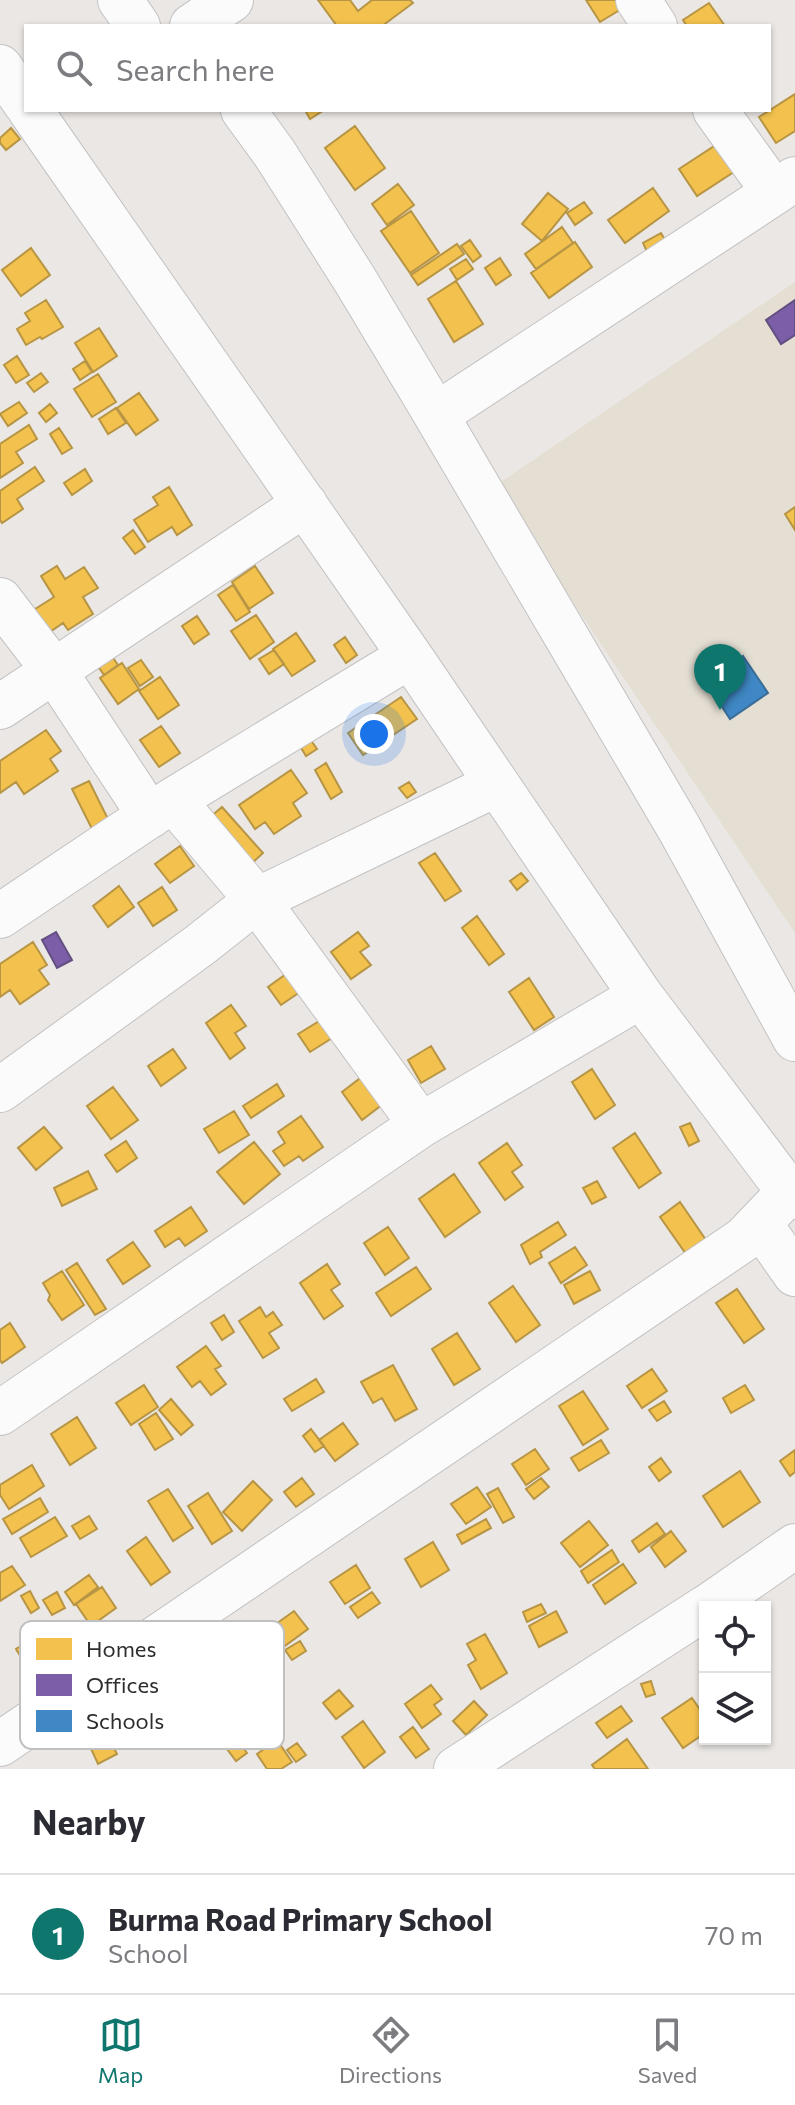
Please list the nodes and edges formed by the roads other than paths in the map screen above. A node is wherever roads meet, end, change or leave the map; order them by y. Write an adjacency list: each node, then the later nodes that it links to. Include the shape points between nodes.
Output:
1 (120, 0): 4 (street)
2 (231, 0): 5 (street)
3 (638, 0): 6 (street)
4 (137, 24)
5 (195, 24)
6 (654, 24)
7 (0, 67): 8 (street)
8 (24, 93)
9 (244, 112): 13 (street)
10 (717, 112): 12 (street)
11 (42, 113): 14 (street)
12 (784, 185): 13 (street)
13 (436, 415): 24 (street, via 679,828)
14 (305, 504): 16 (street); 17 (street)
15 (0, 600): 17 (street)
16 (410, 656): 19 (street); 20 (street)
17 (55, 672): 18 (street); 20 (street)
18 (0, 707)
19 (497, 784): 21 (street); 23 (street)
20 (162, 808): 21 (street); 22 (street)
21 (257, 900): 25 (street); 26 (street)
22 (0, 916)
23 (641, 996): 26 (street); 27 (street)
24 (795, 1039)
25 (0, 1090)
26 (421, 1125): 30 (street)
27 (792, 1195): 28 (street)
28 (760, 1224): 29 (street); 34 (street)
29 (795, 1274)
30 (0, 1413)
31 (795, 1546): 32 (street)
32 (716, 1601)
33 (699, 1613): 37 (street)
34 (181, 1621)
35 (20, 1730): 36 (street)
36 (0, 1744)
37 (456, 1769)

